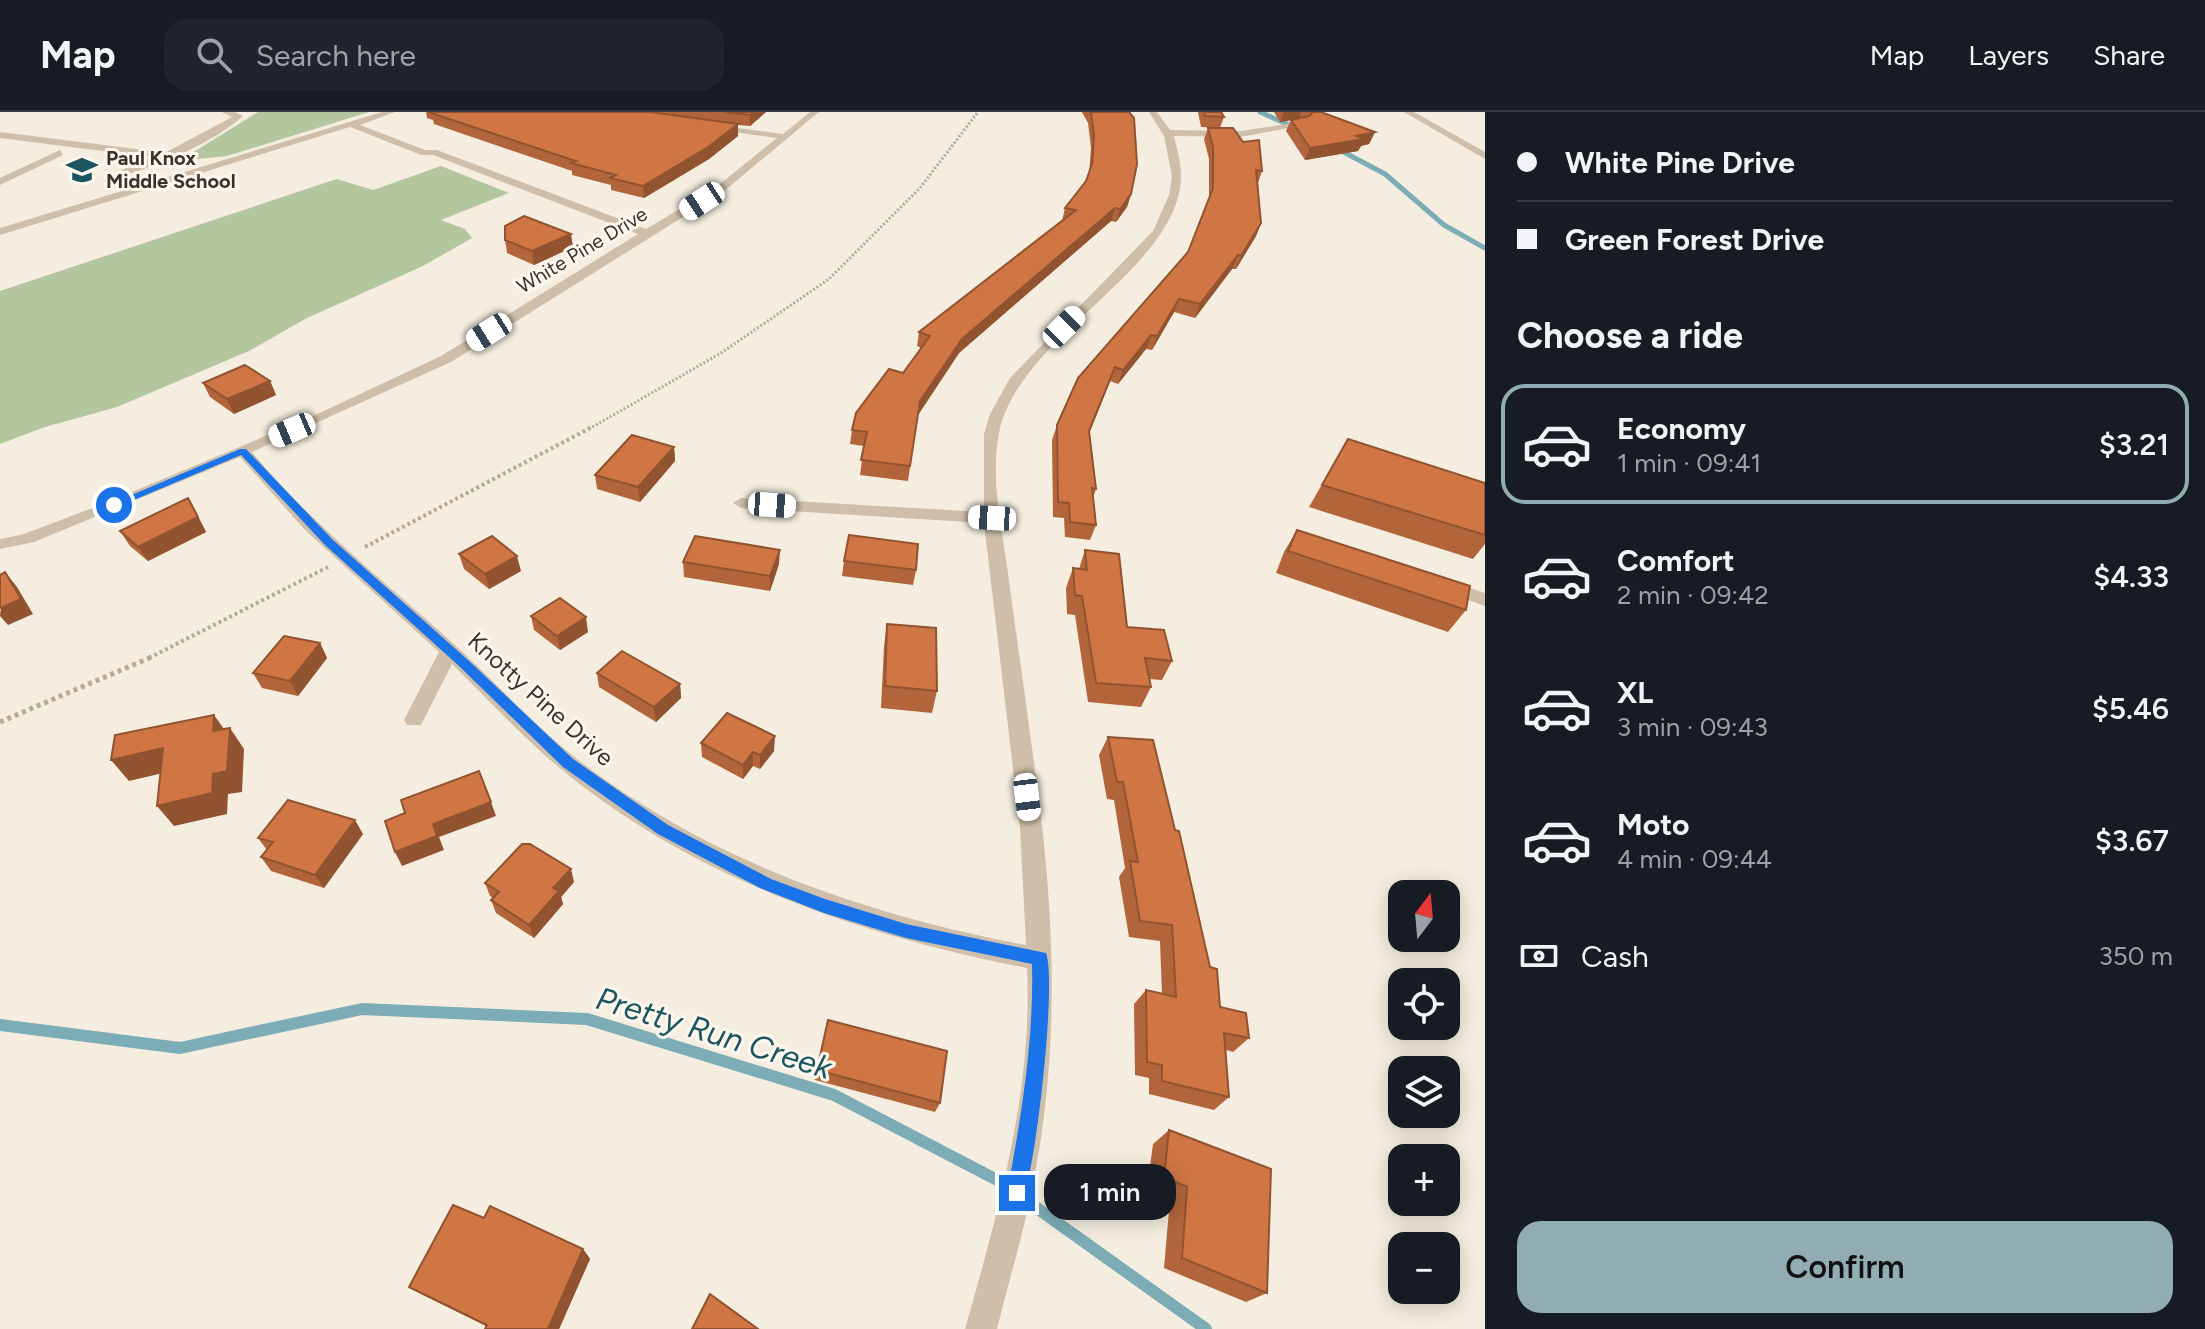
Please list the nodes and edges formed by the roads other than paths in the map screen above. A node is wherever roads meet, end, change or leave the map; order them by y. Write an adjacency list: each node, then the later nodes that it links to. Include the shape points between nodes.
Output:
1 (226, 112): 19 (street, via 239,116 206,137)
2 (391, 112): 6 (street)
3 (815, 112): 12 (street, White Pine Drive)
4 (1153, 112): 10 (street)
5 (1408, 112): 14 (street)
6 (367, 120): 7 (street); 16 (street, via 439,148)
7 (350, 124): 16 (street, via 424,153); 21 (street)
8 (701, 125): 12 (street)
9 (1299, 125): 10 (street, via 1241,134)
10 (1168, 133): 26 (street, via 1177,176 1158,232 1042,349 1017,378 997,414 989,456)
11 (0, 135): 19 (street, via 156,158)
12 (786, 137): 23 (street, White Pine Drive, via 719,190)
13 (0, 146): 17 (street)
14 (1473, 149): 15 (street); 18 (street)
15 (1485, 149)
16 (434, 152): 23 (street)
17 (60, 153): 19 (street); 20 (street)
18 (1485, 156)
19 (120, 167): 21 (street)
20 (0, 182)
21 (145, 187): 22 (street)
22 (0, 232)
23 (648, 234): 24 (street, White Pine Drive, via 446,359)
24 (243, 451): 27 (street, White Pine Drive, via 28,538); 30 (street, Knotty Pine Drive, via 296,511)
25 (741, 503): 26 (street)
26 (992, 518): 32 (street, via 1031,828)
27 (0, 544)
28 (1429, 580): 29 (street)
29 (1485, 600)
30 (449, 650): 31 (street); 32 (street, Knotty Pine Drive, via 568,763 612,797 711,857 824,906 906,931)
31 (414, 720)
32 (1040, 959): 33 (street, via 1029,1125 1012,1215)
33 (981, 1329)

